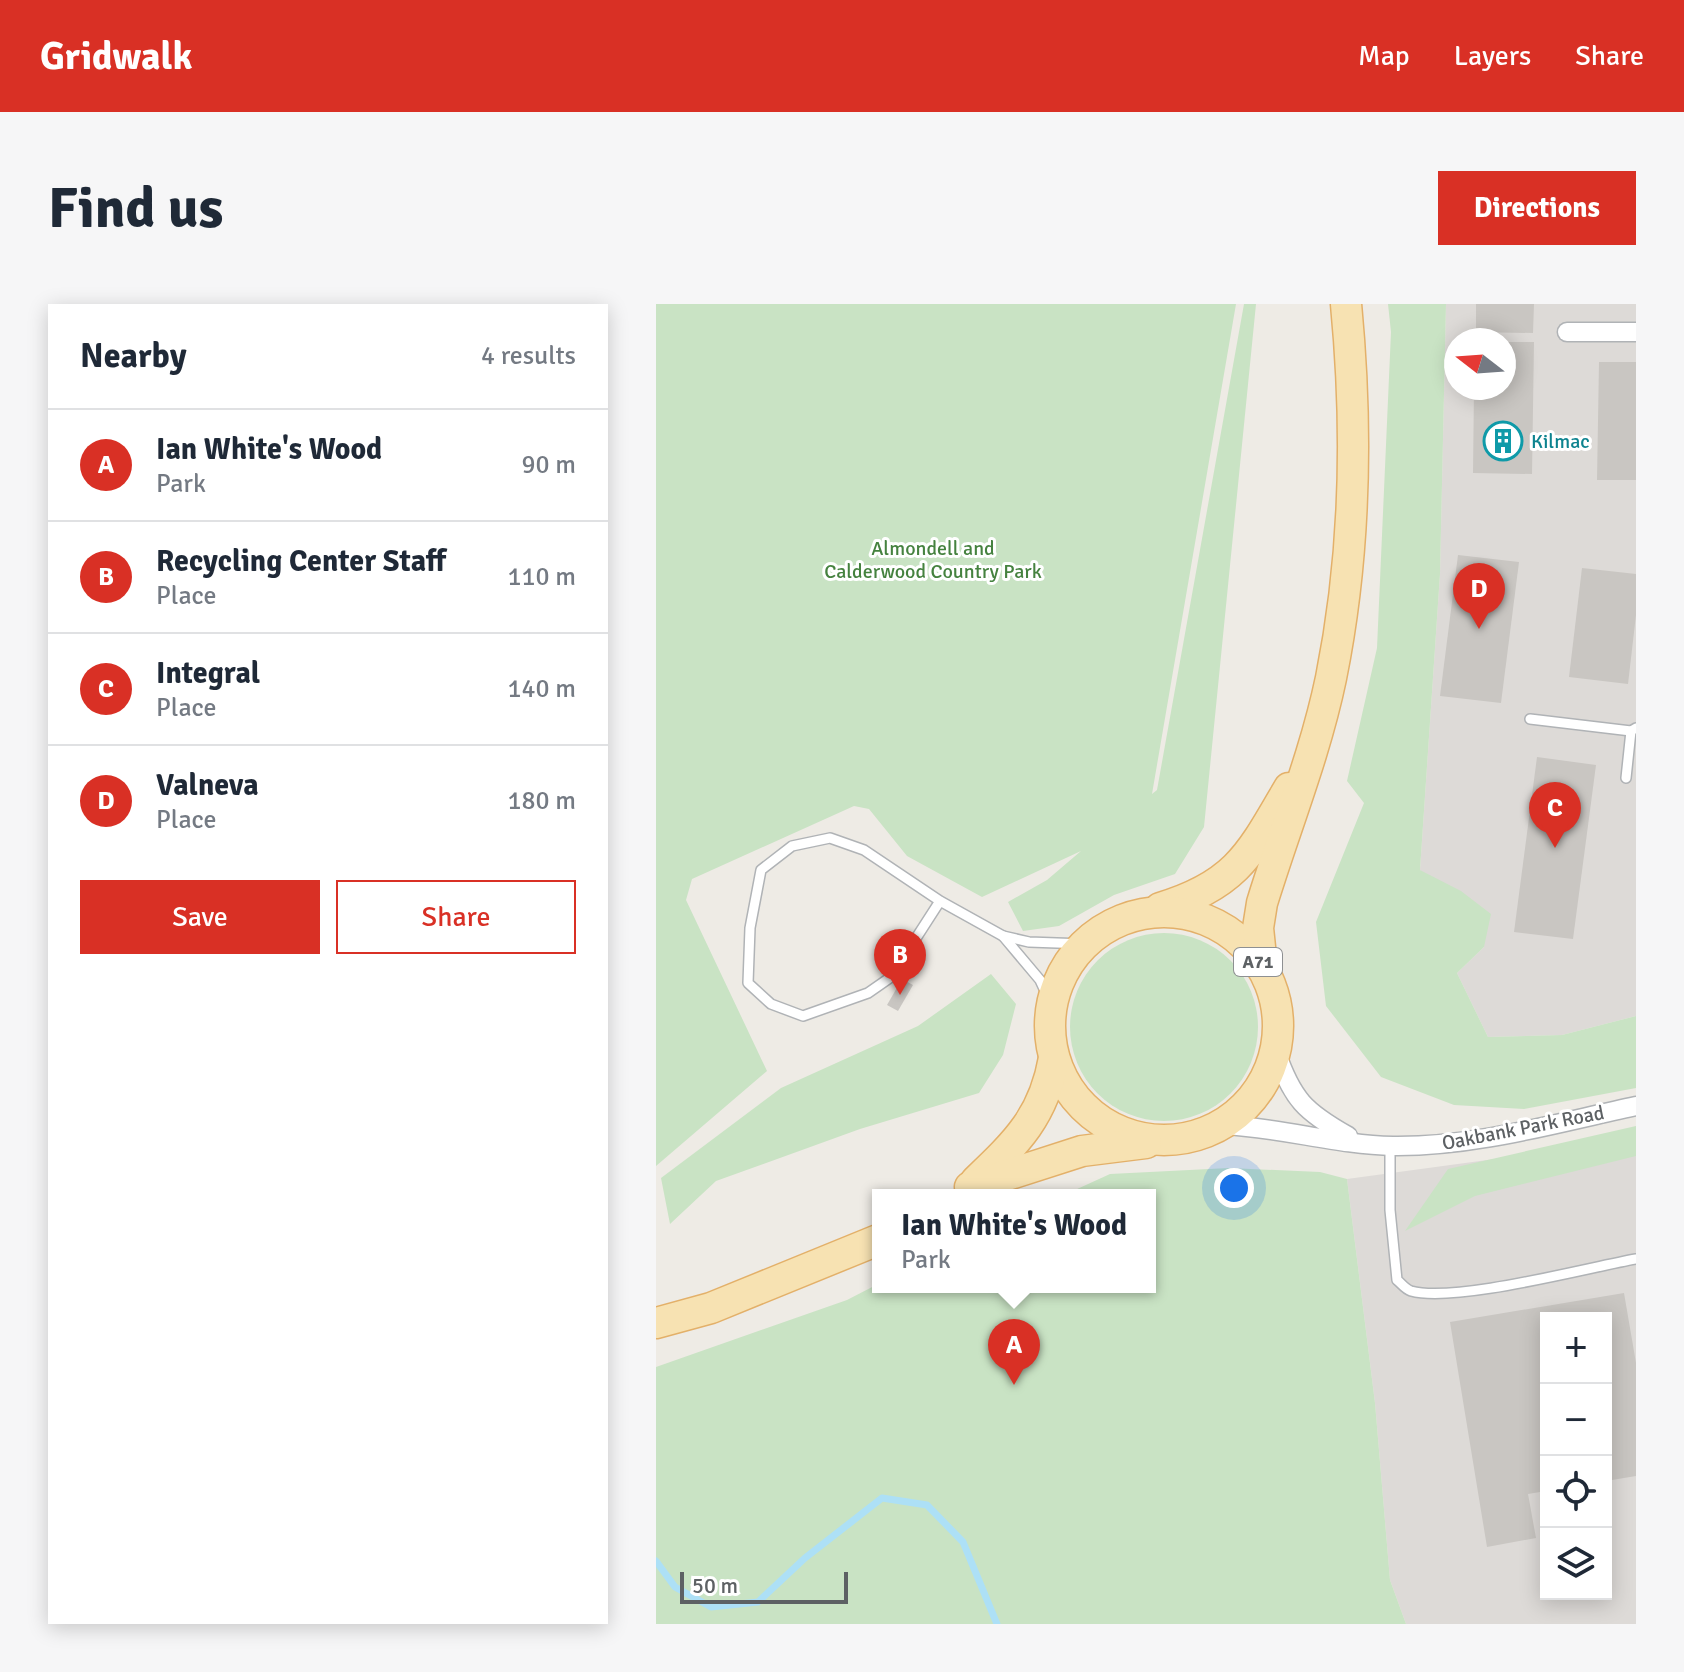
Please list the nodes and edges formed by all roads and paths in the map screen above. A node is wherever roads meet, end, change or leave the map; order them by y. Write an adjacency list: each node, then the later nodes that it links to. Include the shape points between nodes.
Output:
1 (1346, 304): 6 (main road, A71, via 1354,392 1349,568)
2 (1567, 332): 3 (street)
3 (1636, 332)
4 (1530, 719): 5 (lane)
5 (1634, 730): 7 (lane)
6 (1315, 743): 9 (main road, A71, via 1259,839 1231,874 1187,900); 12 (main road, A71, via 1262,903)
7 (1626, 778)
8 (940, 901): 8 (lane, via 891,977 868,993 803,1016 771,1004 748,983 750,928 761,870 792,846 830,838 864,850); 10 (lane)
9 (1143, 914): 11 (main road, A71, via 1111,925); 12 (main road, A71, via 1177,912 1210,921 1239,940)
10 (1003, 936): 11 (lane); 13 (lane, via 1040,980)
11 (1085, 944): 13 (main road, A71, via 1063,973)
12 (1262, 966): 14 (main road, A71, via 1279,1022)
13 (1052, 1006): 15 (main road, A71)
14 (1276, 1052): 17 (main road, A71, via 1265,1081); 19 (street, Oakbank Park Road, via 1298,1102)
15 (1054, 1058): 18 (main road, A71, via 1070,1091 1094,1117 1126,1134); 21 (main road, A71, via 1045,1097 1032,1122)
16 (1636, 1106): 20 (street, Oakbank Park Road, via 1440,1145)
17 (1222, 1125): 18 (main road, A71); 19 (street, Oakbank Park Road)
18 (1161, 1141): 22 (main road, A71, via 1082,1151)
19 (1361, 1143): 20 (street, Oakbank Park Road)
20 (1390, 1146): 24 (lane, via 1397,1280 1408,1290 1476,1289)
21 (965, 1189)
22 (969, 1189)
23 (872, 1242): 25 (main road, via 711,1308)
24 (1636, 1259)
25 (656, 1323)

